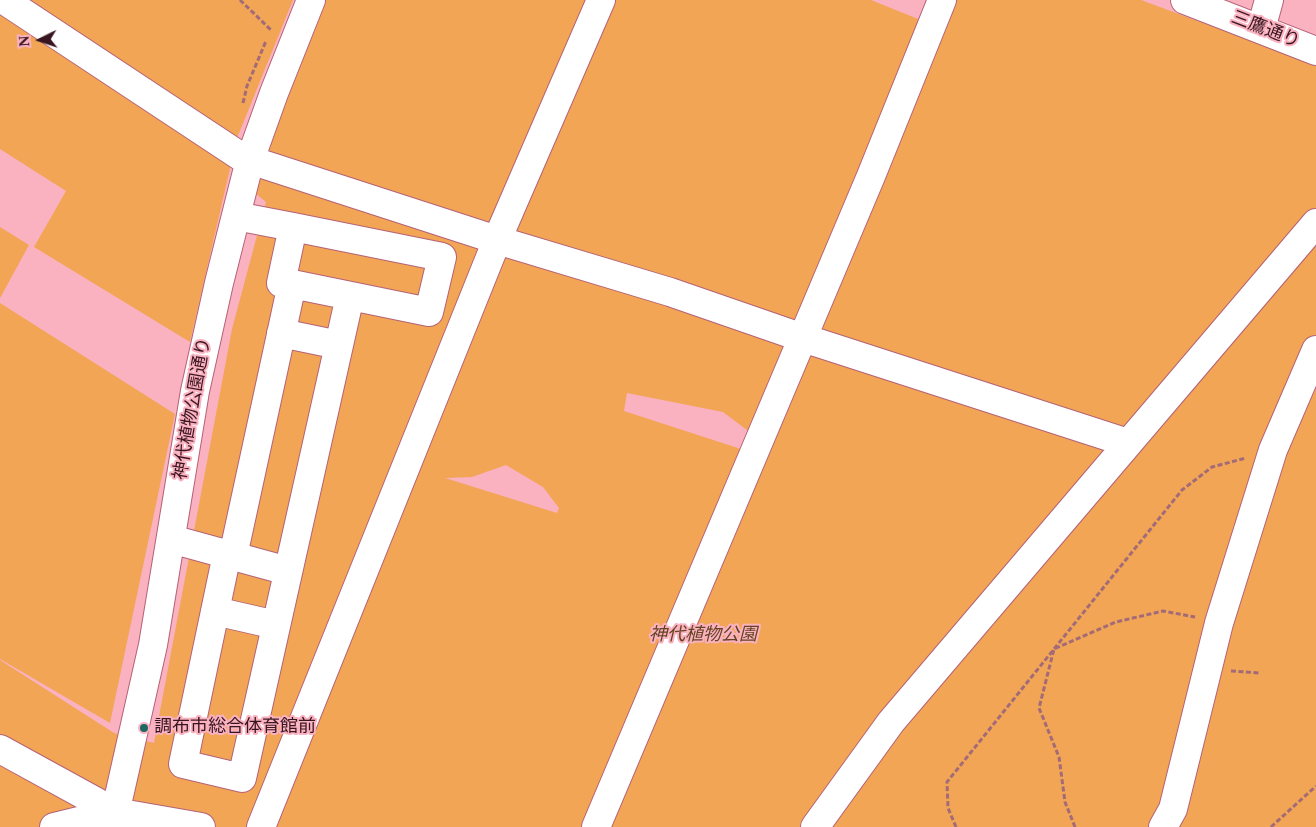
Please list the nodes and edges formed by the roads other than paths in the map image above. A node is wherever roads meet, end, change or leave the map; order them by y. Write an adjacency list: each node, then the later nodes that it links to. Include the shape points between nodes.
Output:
1 (4, 0): 9 (street)
2 (311, 0): 9 (street, 神代植物公園通り)
3 (601, 0): 13 (street)
4 (942, 0): 17 (street)
5 (1185, 0): 7 (street, 三鷹通り)
6 (1269, 0): 7 (street)
7 (1260, 29): 8 (street, 三鷹通り)
8 (1316, 51)
9 (250, 160): 10 (street, 神代植物公園通り); 13 (street)
10 (236, 216): 12 (street); 21 (street, 神代植物公園通り, via 197,382)
11 (1316, 223): 20 (street)
12 (293, 227): 14 (street, via 281,283); 15 (street, via 442,257 429,312)
13 (497, 240): 17 (street, via 670,292); 30 (street)
14 (292, 284): 15 (street); 16 (street)
15 (350, 296): 18 (street)
16 (280, 333): 18 (street); 22 (street)
17 (803, 338): 20 (street); 31 (street)
18 (339, 345): 23 (street)
19 (1316, 350): 33 (street, via 1273,450 1219,623 1173,809)
20 (1128, 443): 32 (street, via 890,722)
21 (171, 539): 22 (street); 27 (street, 神代植物公園通り, via 144,688)
22 (230, 555): 23 (street); 24 (street)
23 (288, 571): 25 (street)
24 (215, 611): 25 (street); 25 (street, via 183,764 242,778)
25 (276, 625)
26 (0, 749): 27 (street)
27 (113, 819): 28 (street); 29 (street)
28 (54, 827)
29 (201, 827)
30 (261, 827)
31 (596, 827)
32 (815, 827)
33 (1163, 827)

